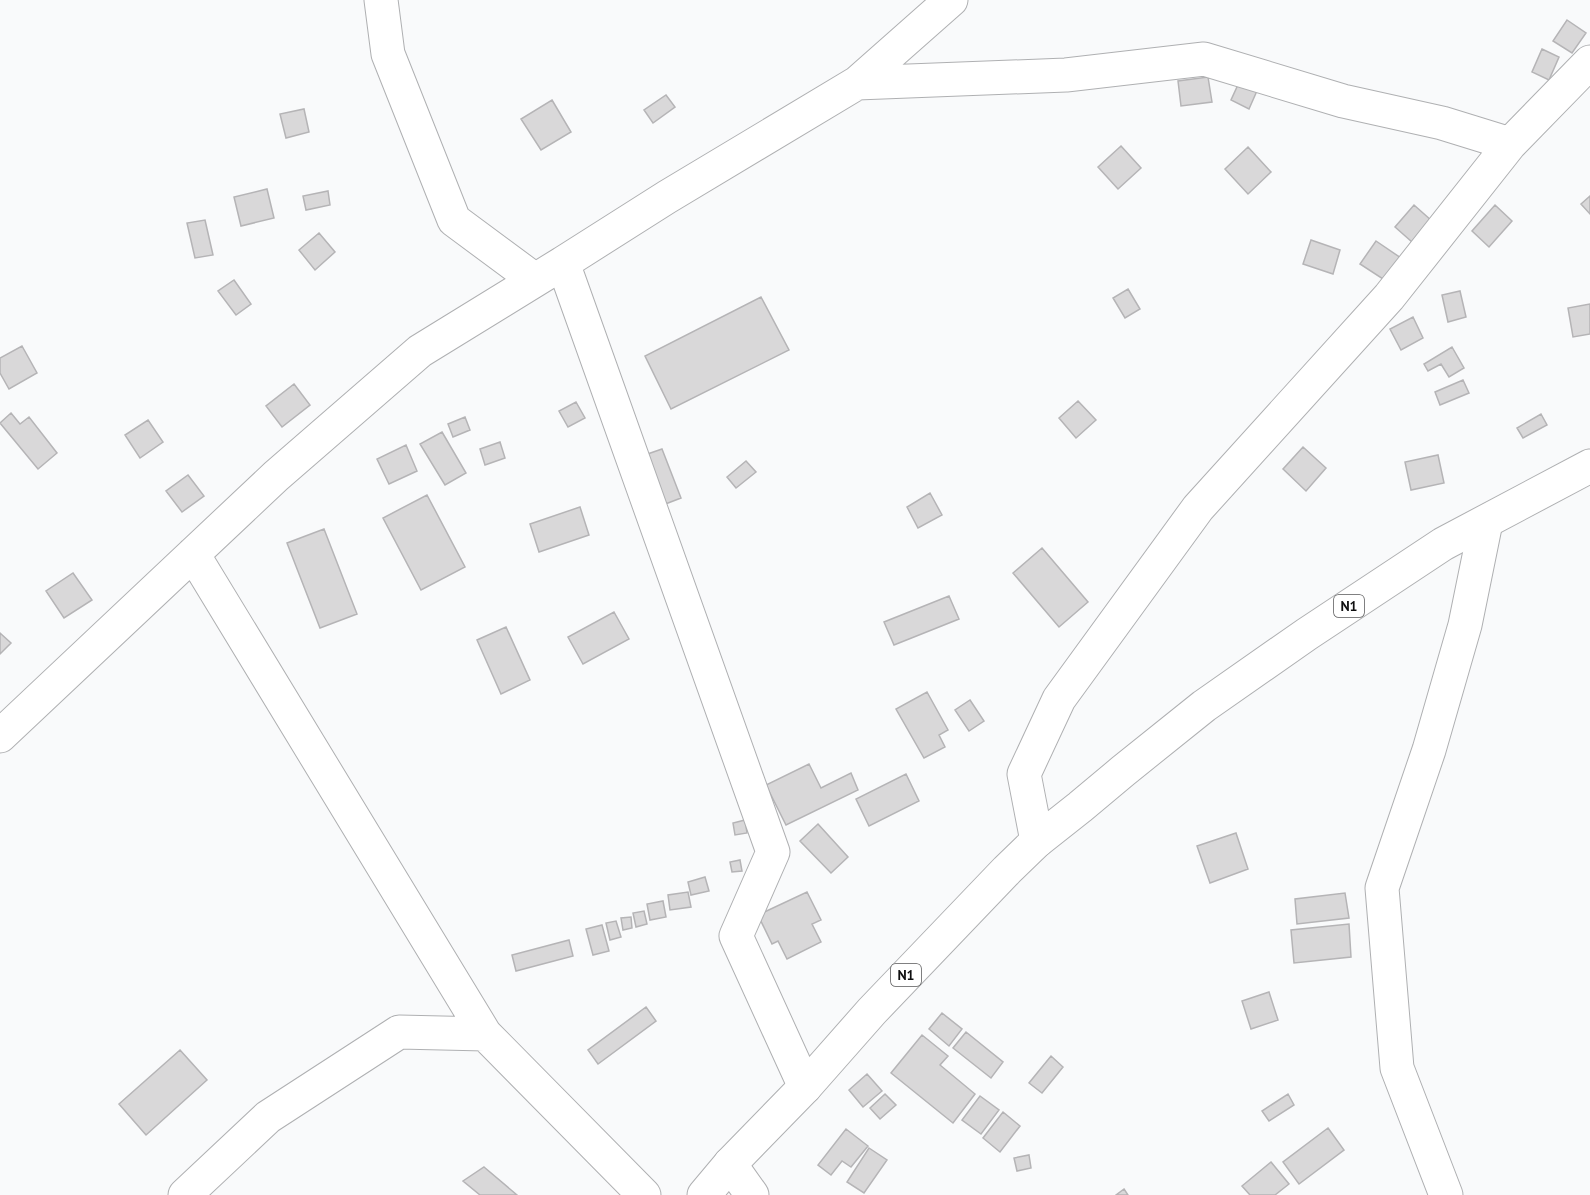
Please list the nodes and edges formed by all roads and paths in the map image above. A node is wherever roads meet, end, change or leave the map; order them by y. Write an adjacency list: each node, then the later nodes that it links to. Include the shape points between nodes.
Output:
1 (381, 0): 7 (street, via 388,54 454,220)
2 (951, 0): 4 (street)
3 (1590, 62): 5 (street)
4 (857, 83): 5 (street, via 1066,75 1204,59 1343,101 1442,123); 6 (street)
5 (1509, 144): 12 (street, via 1389,297 1198,508 1059,699 1024,774)
6 (563, 262): 7 (street); 14 (street, via 773,852 736,936)
7 (535, 280): 10 (street, via 420,351)
8 (1590, 466): 9 (street, N1)
9 (1486, 522): 12 (street, N1, via 1443,544 1204,706); 20 (street, via 1465,626 1429,750 1382,888 1397,1068)
10 (193, 554): 11 (street); 13 (street)
11 (0, 736)
12 (1037, 841): 14 (street, N1, via 872,1011)
13 (485, 1034): 16 (street, via 399,1032 268,1117); 17 (street)
14 (805, 1087): 15 (street, N1)
15 (730, 1164): 18 (street, N1); 19 (street)
16 (185, 1195)
17 (644, 1195)
18 (704, 1195)
19 (752, 1195)
20 (1446, 1195)

